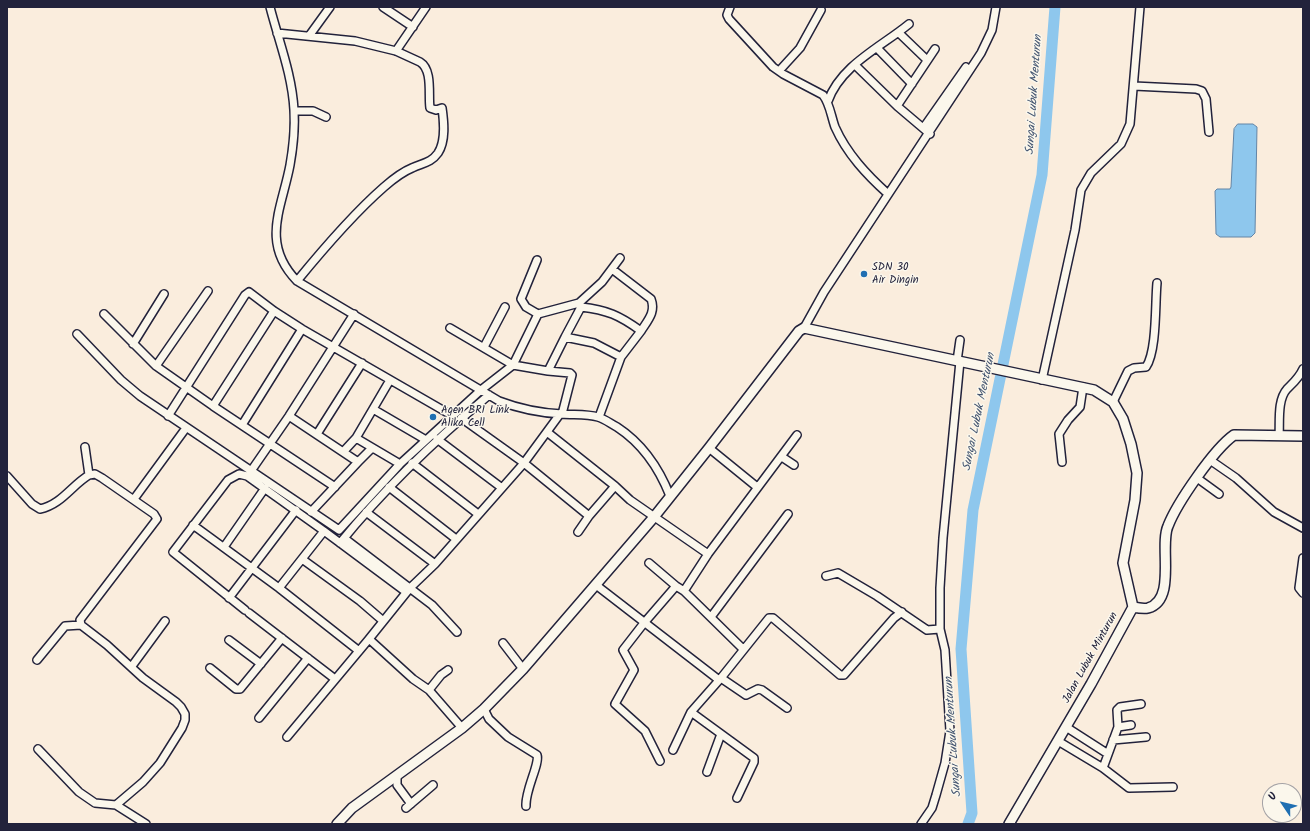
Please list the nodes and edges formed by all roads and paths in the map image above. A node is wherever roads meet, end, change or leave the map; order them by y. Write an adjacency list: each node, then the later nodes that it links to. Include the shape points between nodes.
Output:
1 (270, 7): 11 (street)
2 (330, 7): 13 (street)
3 (383, 7): 10 (street)
4 (426, 7): 10 (street)
5 (730, 7): 20 (street, via 727,15 729,19)
6 (996, 7): 29 (street, via 992,30 981,53)
7 (1140, 7): 22 (street)
8 (821, 10): 20 (street, via 800,48)
9 (909, 24): 12 (street)
10 (413, 27): 16 (street)
11 (277, 33): 13 (street); 25 (street, via 290,72)
12 (899, 33): 14 (street); 17 (street)
13 (309, 36): 16 (street, via 355,41)
14 (878, 48): 18 (street); 21 (street)
15 (935, 49): 17 (street)
16 (396, 51): 34 (street, via 420,62 426,68 430,108 442,108 442,145 439,152 429,161 411,168 384,187 344,225)
17 (927, 60): 21 (street)
18 (855, 65): 23 (street, via 840,78); 24 (street)
19 (966, 67): 27 (street)
20 (779, 71): 23 (street, via 818,91)
21 (912, 84): 24 (street)
22 (1134, 86): 28 (street, via 1202,91 1206,99); 61 (street, via 1130,124 1121,144 1091,173 1081,190 1075,230)
23 (828, 101): 30 (street, via 835,126 854,159)
24 (896, 106): 27 (street)
25 (294, 111): 26 (street, via 313,111); 34 (street, via 290,164 276,219 276,248 286,270)
26 (326, 117)
27 (924, 127): 29 (street)
28 (1209, 132)
29 (930, 134): 30 (street)
30 (888, 194): 45 (street, via 824,292)
31 (620, 258): 33 (street)
32 (537, 260): 43 (street, via 521,299 526,307)
33 (612, 269): 38 (street); 47 (street, via 651,299 654,306 652,314)
34 (297, 281): 42 (street)
35 (1157, 283): 67 (street, via 1149,362 1146,367 1128,371)
36 (208, 291): 58 (street)
37 (164, 294): 51 (street)
38 (580, 305): 43 (street); 47 (street, via 603,309); 49 (street)
39 (505, 307): 53 (street)
40 (274, 311): 46 (street); 63 (street, via 252,292 246,293); 68 (street)
41 (104, 314): 51 (street)
42 (354, 314): 52 (street); 65 (street)
43 (538, 314): 57 (street)
44 (450, 328): 53 (street)
45 (804, 328): 55 (street, Jalan Lubuk Minturun); 89 (street, via 798,331)
46 (302, 329): 52 (street); 76 (street)
47 (641, 331): 54 (street)
48 (77, 334): 71 (street, via 130,388)
49 (565, 337): 54 (street, via 594,343); 60 (street)
50 (960, 340): 55 (street)
51 (133, 344): 58 (street)
52 (333, 347): 56 (street); 72 (street)
53 (484, 347): 57 (street)
54 (621, 357): 74 (street)
55 (958, 361): 61 (street, Jalan Lubuk Minturun); 148 (street, via 942,538)
56 (362, 363): 62 (street); 79 (street)
57 (513, 365): 60 (street); 65 (street)
58 (156, 366): 63 (street)
59 (1303, 369): 81 (street, via 1294,384 1287,389 1281,402)
60 (548, 371): 70 (street, via 572,375)
61 (1039, 379): 64 (street, Jalan Lubuk Minturun)
62 (390, 380): 69 (street); 73 (street)
63 (185, 387): 68 (street); 71 (street)
64 (1083, 387): 67 (street, Jalan Lubuk Minturun, via 1094,390); 94 (street, via 1080,407 1059,434)
65 (481, 390): 66 (street); 73 (street)
66 (489, 395): 70 (street, via 516,408); 75 (street)
67 (1113, 402): 141 (street, Jalan Lubuk Minturun, via 1123,419 1138,473 1136,500 1123,562)
68 (213, 406): 76 (street)
69 (373, 408): 83 (street); 84 (street)
70 (561, 414): 74 (street); 78 (street)
71 (168, 416): 77 (street)
72 (289, 416): 79 (street); 86 (street)
73 (453, 416): 84 (street)
74 (599, 417): 110 (street, via 629,435 646,452)
75 (461, 418): 85 (street); 96 (street)
76 (242, 425): 86 (street)
77 (186, 428): 99 (street); 111 (street)
78 (547, 432): 96 (street); 103 (street)
79 (317, 434): 90 (street)
80 (797, 435): 91 (street)
81 (1279, 436): 82 (street); 92 (street, via 1234,434)
82 (1303, 436)
83 (356, 438): 88 (street); 90 (street)
84 (426, 440): 97 (street)
85 (438, 440): 95 (street); 108 (street)
86 (269, 444): 99 (street); 104 (street)
87 (85, 447): 100 (street)
88 (372, 448): 93 (street); 97 (street)
89 (709, 448): 106 (street); 110 (street)
90 (343, 452): 93 (street)
91 (782, 457): 98 (street); 106 (street)
92 (1210, 460): 102 (street); 120 (street, via 1236,478 1274,512)
93 (358, 462): 104 (street)
94 (1062, 462)
95 (412, 463): 105 (street); 115 (street)
96 (524, 463): 108 (street); 117 (street)
97 (400, 464): 113 (street, via 339,530)
98 (794, 465)
99 (251, 471): 113 (street)
100 (89, 475): 101 (street, via 75,484 62,498 40,509 32,504); 111 (street, via 95,474)
101 (7, 476)
102 (1197, 478): 109 (street); 141 (street, via 1167,527 1166,576 1163,592 1150,608)
103 (615, 486): 117 (street); 118 (street)
104 (335, 487): 113 (street)
105 (389, 487): 114 (street); 123 (street)
106 (756, 487): 126 (street)
107 (265, 488): 112 (street); 119 (street, via 247,476 234,475); 125 (street)
108 (502, 488): 115 (street)
109 (1219, 494)
110 (670, 496): 118 (street)
111 (134, 499): 147 (street, via 157,519 80,620)
112 (296, 510): 121 (street); 131 (street)
113 (311, 512)
114 (366, 512): 124 (street); 130 (street)
115 (478, 514): 123 (street)
116 (788, 514): 143 (street)
117 (589, 516): 122 (street)
118 (654, 517): 126 (street); 134 (street)
119 (193, 525): 125 (street); 140 (street, via 173,554)
120 (1303, 528)
121 (324, 531): 124 (street); 128 (street)
122 (578, 532)
123 (456, 539): 130 (street)
124 (342, 541): 137 (street)
125 (224, 547): 131 (street)
126 (708, 554): 138 (street)
127 (1303, 558): 132 (street)
128 (302, 559): 136 (street); 144 (street)
129 (649, 563): 135 (street)
130 (434, 564): 137 (street)
131 (252, 568): 136 (street); 140 (street)
132 (1302, 573): 139 (street, via 1299,588)
133 (826, 576): 142 (street, via 838,573)
134 (596, 586): 146 (street); 161 (street)
135 (676, 586): 138 (street); 146 (street)
136 (279, 588): 155 (street)
137 (408, 590): 144 (street); 149 (street, via 432,605)
138 (684, 591): 143 (street)
139 (1303, 593)
140 (229, 598): 150 (street)
141 (1133, 607): 172 (street, Jalan Lubuk Minturun)
142 (902, 612): 148 (street, via 927,630); 154 (street, via 889,623 844,675 840,675 772,618 767,619)
143 (711, 617): 154 (street)
144 (382, 620): 151 (street)
145 (165, 621): 159 (street)
146 (644, 623): 164 (street); 183 (street, via 623,650 634,670 615,704 645,731)
147 (80, 625): 157 (street, via 65,626); 159 (street)
148 (940, 629): 194 (street, via 946,650 949,745 932,808)
149 (457, 632)
150 (282, 638): 156 (street); 158 (street)
151 (369, 639): 155 (street); 165 (street)
152 (229, 640): 158 (street)
153 (503, 643): 161 (street)
154 (743, 649): 164 (street)
155 (359, 651): 163 (street)
156 (308, 658): 163 (street); 170 (street)
157 (37, 660)
158 (261, 664): 160 (street, via 238,689)
159 (132, 666): 190 (street, via 143,678 181,707 185,720 167,753 152,772)
160 (210, 668)
161 (524, 669): 168 (street)
162 (448, 670): 165 (street)
163 (335, 679): 176 (street)
164 (720, 679): 167 (street, via 746,695 762,690); 169 (street)
165 (428, 690): 174 (street)
166 (1141, 704): 173 (street, via 1118,708)
167 (787, 708)
168 (484, 710): 174 (street); 191 (street, via 489,719 508,737 537,754 538,760 530,782)
169 (691, 712): 175 (street); 181 (street)
170 (260, 718)
171 (1131, 725): 173 (street)
172 (1066, 727): 179 (street, Jalan Lubuk Minturun); 182 (street)
173 (1118, 727): 178 (street)
174 (462, 728): 186 (street)
175 (722, 734): 185 (street); 189 (street, via 754,760)
176 (287, 737)
177 (1146, 737): 178 (street)
178 (1113, 740): 182 (street)
179 (1058, 741): 184 (street); 195 (street, Jalan Lubuk Minturun)
180 (38, 749): 190 (street, via 78,792 95,803)
181 (673, 750)
182 (1108, 754): 184 (street)
183 (660, 761)
184 (1103, 768): 188 (street, via 1129,788)
185 (707, 772)
186 (396, 776): 187 (street, via 397,785 408,806); 193 (street, via 352,808)
187 (433, 785)
188 (1173, 787)
189 (737, 798)
190 (116, 805): 192 (street)
191 (526, 806)
192 (146, 824)
193 (336, 824)
194 (921, 824)
195 (1009, 824)

